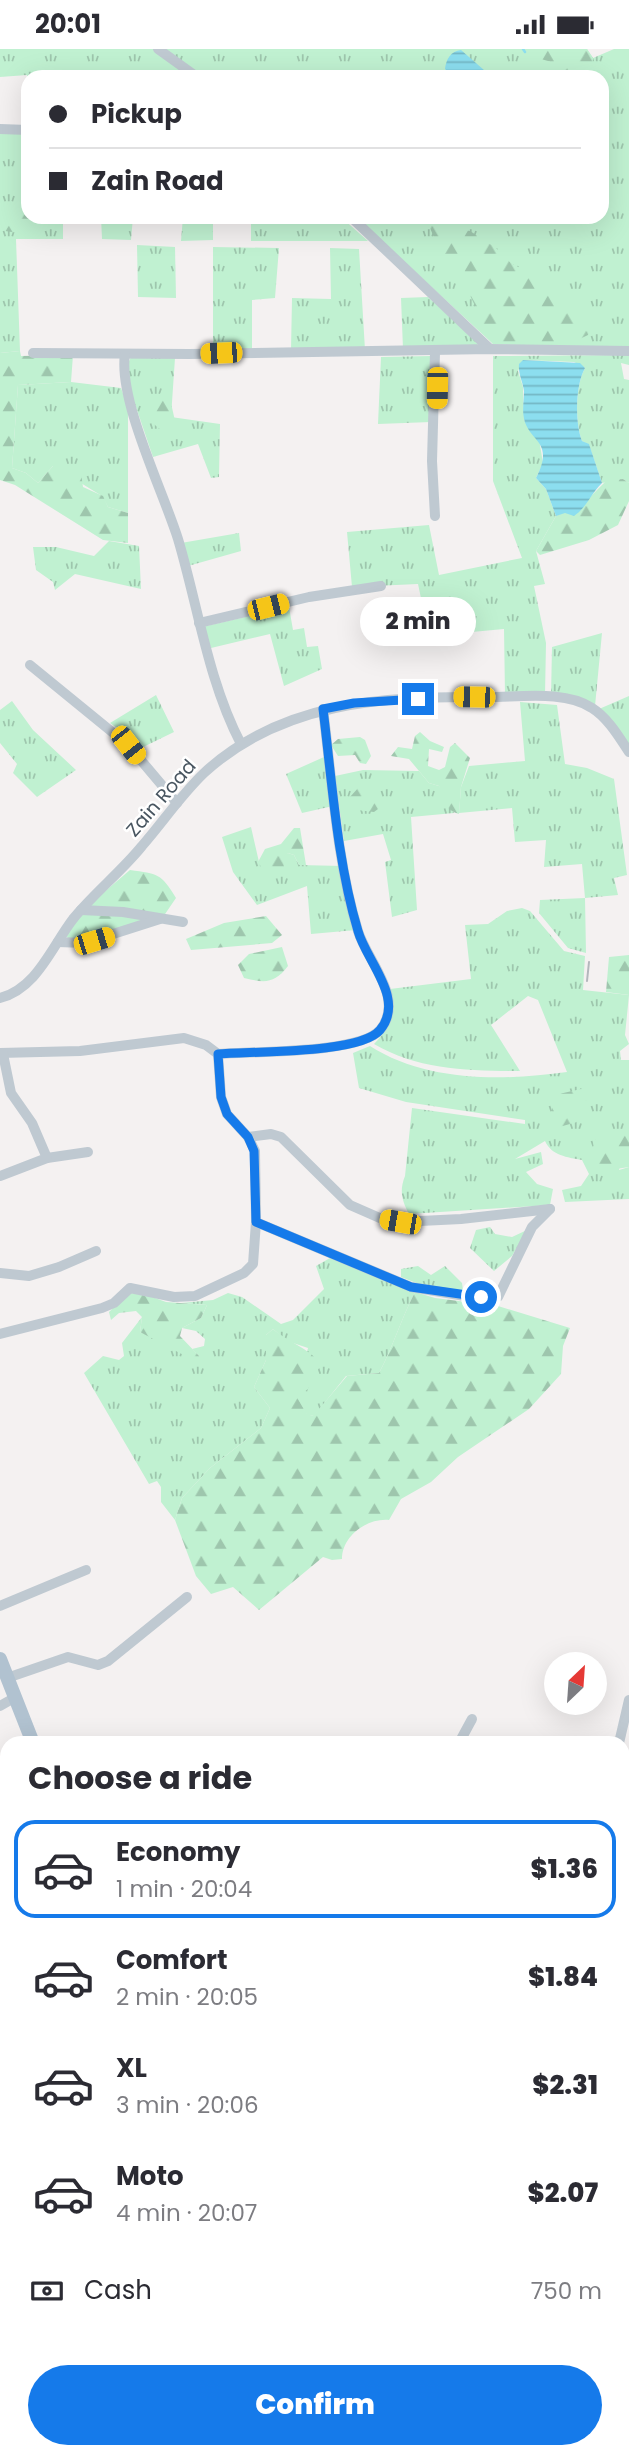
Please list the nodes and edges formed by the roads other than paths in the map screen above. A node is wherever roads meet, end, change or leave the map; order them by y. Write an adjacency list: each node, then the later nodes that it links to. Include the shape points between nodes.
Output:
1 (158, 49): 2 (street)
2 (187, 70)
3 (0, 129): 4 (street)
4 (21, 130)
5 (358, 224): 6 (street)
6 (490, 349): 7 (street); 8 (street)
7 (629, 351)
8 (435, 352): 10 (street); 11 (street)
9 (33, 353): 10 (street)
10 (125, 354): 13 (street, via 125,388 178,538)
11 (435, 516)
12 (381, 586): 13 (street, via 309,597)
13 (199, 623): 16 (street, via 229,722)
14 (30, 666): 18 (street, via 128,745)
15 (323, 709): 16 (street, Zain Road); 17 (street, Zain Road, via 447,697 569,700 602,715); 25 (street, via 349,895 359,935 386,991 386,1019 366,1040 341,1048)
16 (241, 744): 18 (street, Zain Road, via 204,773)
17 (629, 753)
18 (177, 803): 19 (street, Zain Road)
19 (81, 910): 20 (street); 22 (street, Zain Road)
20 (160, 919): 21 (street); 22 (street, via 85,943)
21 (183, 922)
22 (58, 942): 23 (street, Zain Road, via 23,990)
23 (0, 998)
24 (1, 1053): 25 (street, via 117,1048 184,1038); 28 (street, via 11,1093 32,1123)
25 (218, 1054): 26 (street, via 221,1097 231,1120)
26 (248, 1137): 30 (street, via 254,1151); 30 (street, via 281,1137 350,1205 382,1219 461,1219 550,1209 533,1227 498,1297 411,1287)
27 (88, 1152): 28 (street)
28 (47, 1158): 29 (street)
29 (0, 1177)
30 (256, 1222): 33 (street, via 253,1264 217,1287 195,1296 174,1297 130,1288 102,1308)
31 (96, 1251): 32 (street, via 29,1276)
32 (0, 1273)
33 (0, 1334)
34 (86, 1570): 36 (street)
35 (187, 1597): 37 (street, via 98,1665 68,1657)
36 (0, 1606)
37 (2, 1668): 38 (main road)
38 (13, 1698): 40 (street); 42 (main road)
39 (629, 1700): 44 (street)
40 (0, 1706)
41 (472, 1719): 43 (street)
42 (30, 1736)
43 (463, 1736)
44 (621, 1736)

